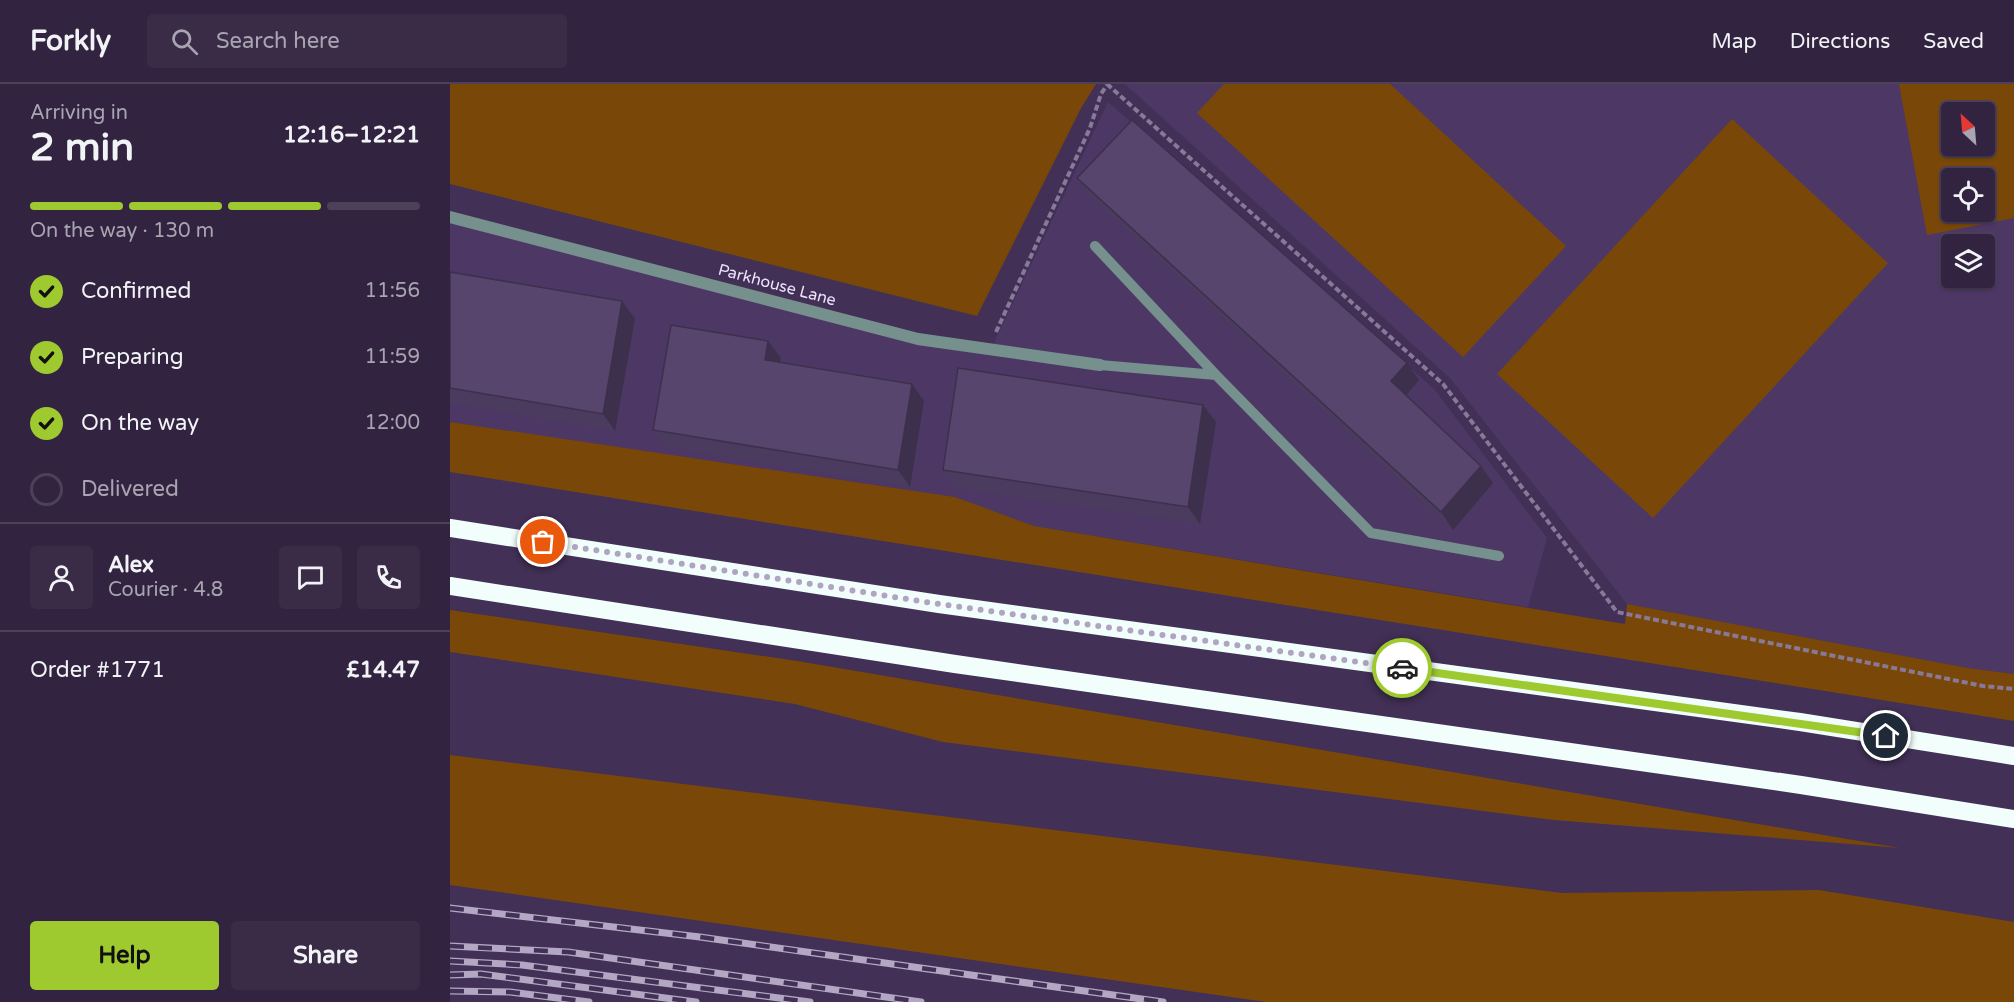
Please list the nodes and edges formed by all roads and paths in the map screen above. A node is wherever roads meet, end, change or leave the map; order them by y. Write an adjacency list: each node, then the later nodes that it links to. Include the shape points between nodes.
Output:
1 (1108, 84): 4 (path); 10 (path, via 1443,384 1617,612)
2 (450, 217): 4 (street, Parkhouse Lane, via 918,339)
3 (1095, 246): 6 (lane)
4 (987, 350): 5 (street, Parkhouse Lane)
5 (1100, 365): 6 (lane)
6 (1216, 375): 8 (lane, via 1371,533)
7 (450, 528): 11 (highway, via 939,604 1800,722)
8 (1499, 556)
9 (450, 586): 12 (highway)
10 (2014, 689)
11 (2014, 756)
12 (2014, 819)

